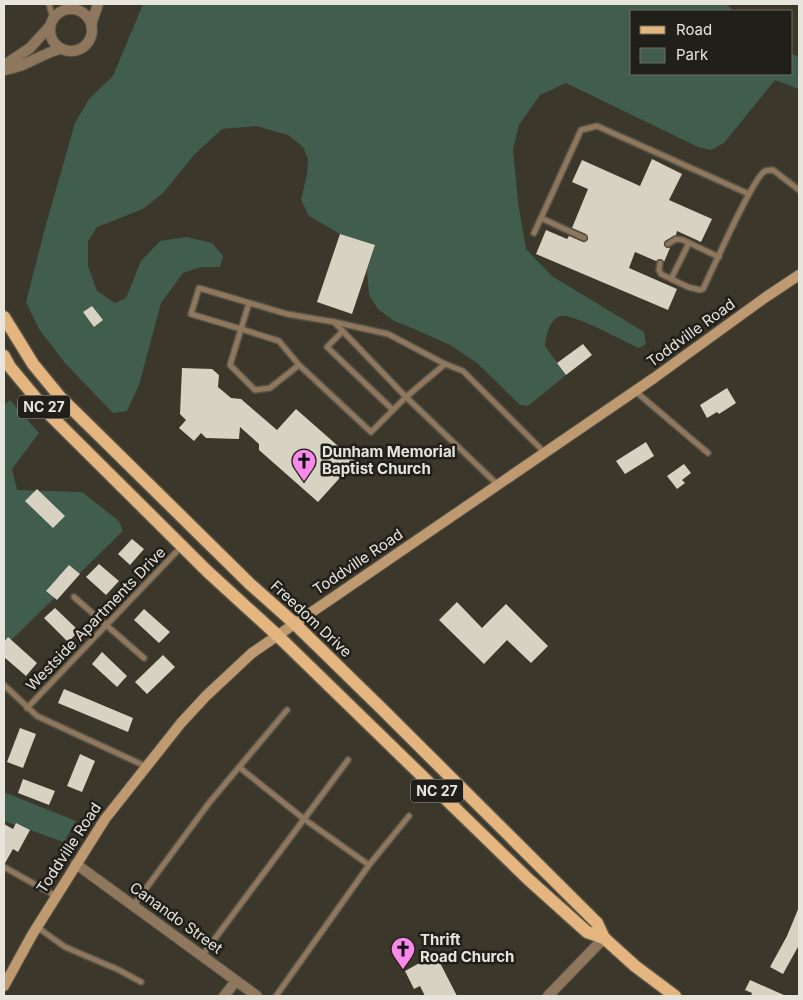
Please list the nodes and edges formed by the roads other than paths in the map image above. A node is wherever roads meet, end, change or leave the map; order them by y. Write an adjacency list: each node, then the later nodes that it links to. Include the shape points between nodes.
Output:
1 (50, 4): 5 (lane)
2 (82, 4): 4 (street)
3 (98, 4): 6 (street)
4 (69, 7): 5 (street); 6 (street, via 84,14)
5 (51, 23): 7 (street, via 51,39); 8 (street, via 30,48 9,62)
6 (91, 25): 7 (street, via 86,45 74,51)
7 (60, 49): 8 (street, via 14,70)
8 (4, 70)
9 (799, 190): 10 (lane, via 773,170 765,171)
10 (749, 194): 11 (lane, via 597,126 581,130); 16 (lane)
11 (541, 218): 12 (lane); 13 (lane)
12 (534, 233)
13 (584, 238)
14 (689, 243): 15 (lane, via 676,239); 16 (lane); 19 (lane)
15 (668, 244)
16 (719, 257): 19 (lane, via 703,289 697,290)
17 (660, 263): 19 (lane, via 661,274)
18 (799, 275): 29 (street, Toddville Road)
19 (671, 279)
20 (249, 303): 22 (lane); 23 (lane); 23 (lane, via 199,288 191,314)
21 (4, 317): 25 (main road, Freedom Drive / NC 27)
22 (334, 322): 24 (lane); 28 (lane, via 388,334)
23 (241, 328): 27 (lane, via 279,341); 27 (lane, via 230,365 254,390 270,388)
24 (343, 331): 30 (lane); 31 (lane, via 327,347)
25 (8, 334): 37 (main road, Freedom Drive / NC 27, via 60,397)
26 (4, 356): 35 (main road, Freedom Drive / NC 27, via 50,415)
27 (299, 364): 31 (lane, via 371,432)
28 (445, 364): 30 (lane); 32 (lane, via 463,371)
29 (636, 391): 32 (street, Toddville Road); 33 (lane)
30 (406, 397): 31 (lane); 34 (lane)
31 (393, 410)
32 (545, 453): 34 (street, Toddville Road)
33 (708, 453)
34 (498, 485): 37 (street, Toddville Road)
35 (182, 546): 38 (lane, Westside Apartments Drive); 39 (main road, Freedom Drive / NC 27)
36 (74, 597): 38 (lane)
37 (295, 624): 39 (street, Toddville Road); 55 (main road, Freedom Drive / NC 27, via 597,923)
38 (106, 626): 40 (lane); 42 (lane, Westside Apartments Drive)
39 (277, 636): 45 (street, Toddville Road, via 252,652 206,696); 55 (main road, Freedom Drive / NC 27, via 528,879 587,932)
40 (144, 658)
41 (4, 685): 42 (lane)
42 (27, 708): 45 (lane, via 49,723)
43 (286, 710): 46 (lane)
44 (348, 760): 48 (lane)
45 (145, 766): 49 (street, Toddville Road)
46 (239, 767): 48 (lane); 53 (lane)
47 (409, 816): 50 (lane)
48 (304, 819): 50 (lane); 56 (lane)
49 (76, 864): 52 (street, Toddville Road); 53 (street, Canando Street)
50 (369, 865): 62 (lane)
51 (4, 868): 52 (lane)
52 (56, 896): 54 (street, Toddville Road)
53 (133, 906): 56 (street, Canando Street)
54 (37, 927): 58 (lane, via 65,947); 59 (street, Toddville Road)
55 (604, 938): 63 (street); 64 (main road, Freedom Drive / NC 27)
56 (202, 956): 57 (street, Canando Street)
57 (236, 981): 60 (street); 61 (street, Canando Street)
58 (141, 982)
59 (4, 986)
60 (224, 996)
61 (257, 996)
62 (276, 996)
63 (548, 996)
64 (674, 996)

